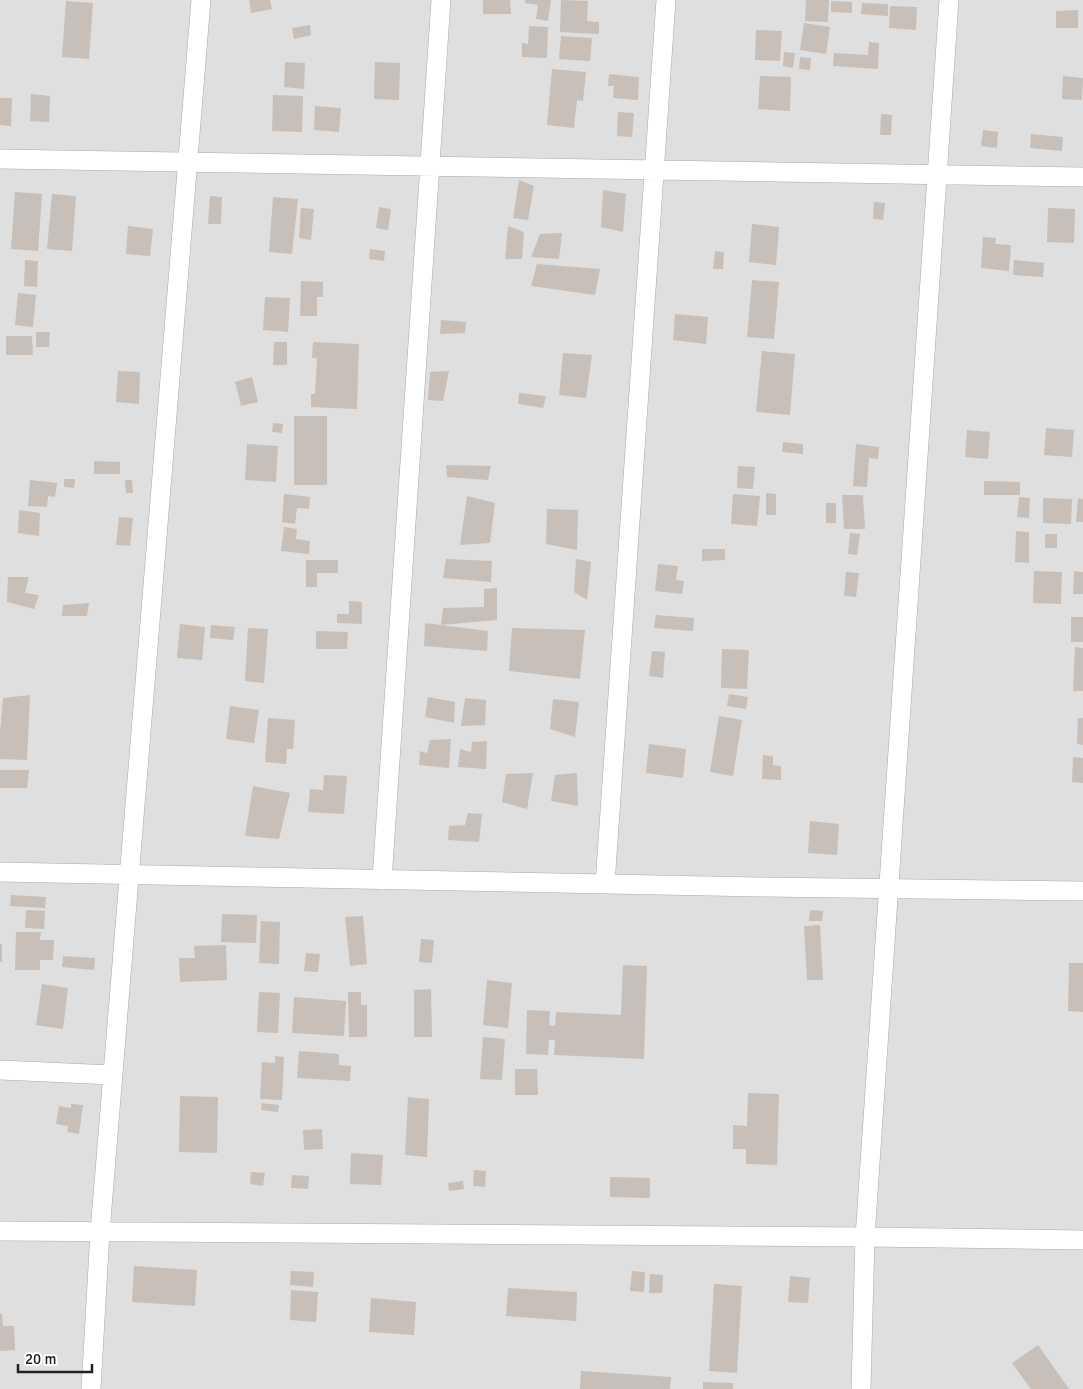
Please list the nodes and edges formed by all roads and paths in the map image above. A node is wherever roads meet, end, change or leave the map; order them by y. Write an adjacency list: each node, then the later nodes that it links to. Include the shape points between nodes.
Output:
1 (201, 0): 6 (street)
2 (441, 0): 7 (street)
3 (666, 0): 8 (street)
4 (949, 0): 9 (street)
5 (0, 159): 6 (street)
6 (188, 162): 7 (street); 12 (street)
7 (430, 166): 8 (street); 13 (street)
8 (654, 170): 9 (street); 14 (street)
9 (937, 174): 10 (street); 15 (street)
10 (1083, 177)
11 (0, 872): 12 (street)
12 (129, 875): 13 (street); 18 (street)
13 (382, 880): 14 (street)
14 (605, 884): 15 (street)
15 (889, 889): 16 (street); 21 (street)
16 (1083, 891)
17 (0, 1070): 18 (street)
18 (113, 1075): 20 (street)
19 (0, 1232): 20 (street)
20 (100, 1232): 21 (street); 23 (street)
21 (865, 1237): 22 (street); 24 (street)
22 (1083, 1240)
23 (91, 1389)
24 (861, 1389)

